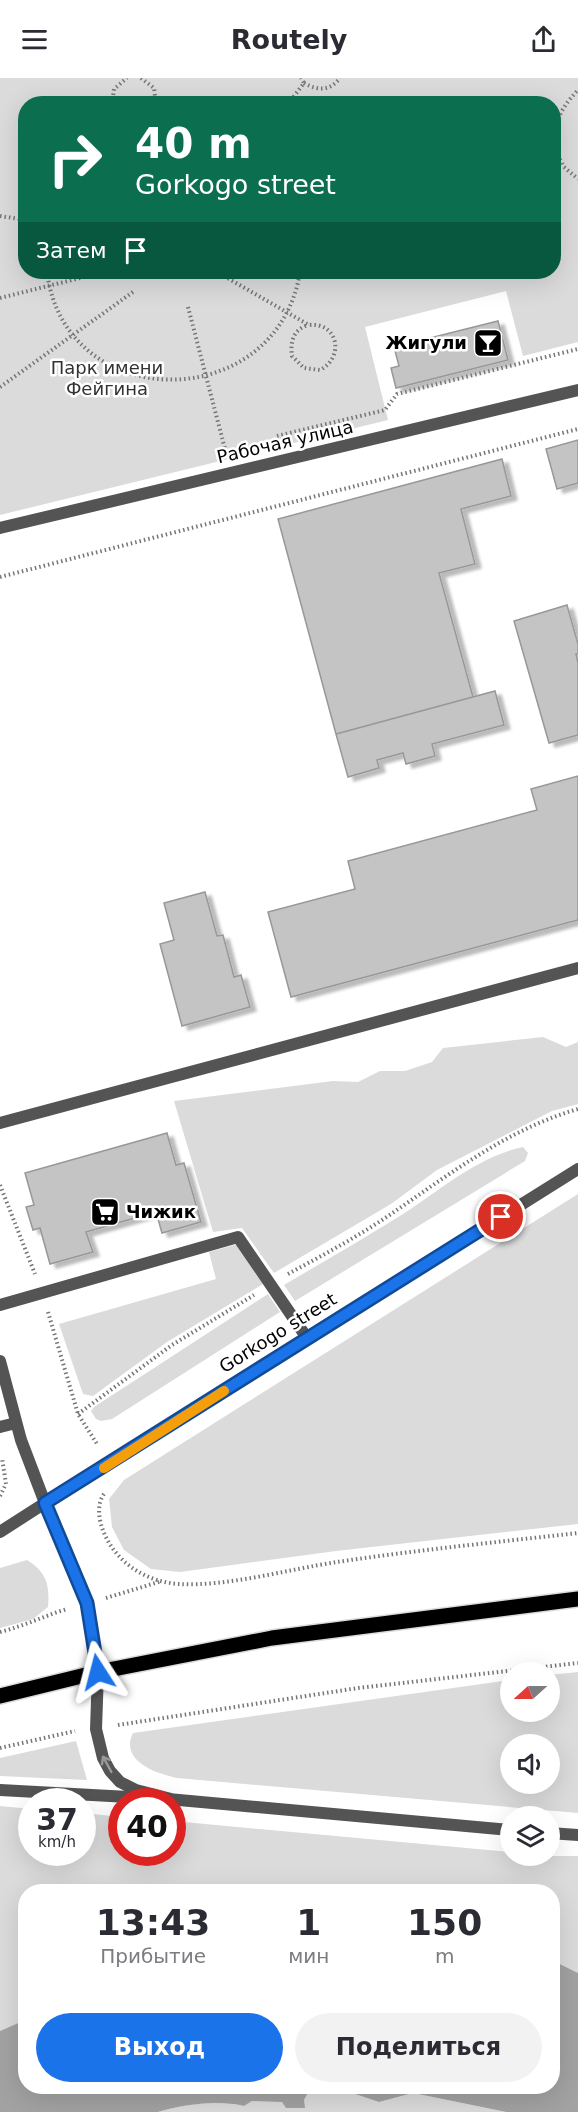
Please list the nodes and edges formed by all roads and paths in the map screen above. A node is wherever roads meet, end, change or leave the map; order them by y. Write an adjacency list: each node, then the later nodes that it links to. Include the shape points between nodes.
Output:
1 (127, 78): 6 (path, via 114,89)
2 (141, 78): 7 (path, via 154,88)
3 (340, 78): 4 (path, via 323,90)
4 (303, 80): 8 (path)
5 (578, 90): 9 (path)
6 (113, 96)
7 (155, 96)
8 (293, 96)
9 (561, 111)
10 (561, 163): 11 (path)
11 (578, 179)
12 (0, 216): 13 (path)
13 (18, 219)
14 (48, 279): 18 (path)
15 (77, 279): 18 (path)
16 (229, 279): 22 (path)
17 (298, 279): 22 (path)
18 (50, 286): 20 (path); 24 (path, via 61,315)
19 (133, 292): 24 (path)
20 (0, 298)
21 (188, 307): 26 (path)
22 (287, 311): 23 (path); 26 (path, via 260,347 225,370)
23 (309, 325): 23 (path, via 327,329 336,343 334,360 320,370 304,368 292,356 292,339)
24 (74, 334): 26 (path, via 104,361 142,378 184,381); 27 (path)
25 (578, 349): 30 (path, via 397,394 385,410)
26 (206, 377): 32 (path)
27 (0, 387)
28 (578, 390): 34 (street, Рабочая улица)
29 (578, 429): 35 (path)
30 (271, 438)
31 (236, 446): 32 (path)
32 (225, 449): 33 (path)
33 (214, 452)
34 (0, 528)
35 (0, 577)
36 (578, 969): 38 (street)
37 (578, 1109): 40 (path, via 554,1116 461,1164 389,1216)
38 (0, 1123)
39 (578, 1169): 42 (street, Gorkogo street)
40 (271, 1284): 41 (street, via 238,1237); 42 (street); 47 (path, via 172,1346 78,1414)
41 (0, 1305)
42 (307, 1338): 47 (street, Gorkogo street)
43 (0, 1361): 44 (street)
44 (16, 1423): 45 (street); 49 (street)
45 (0, 1427)
46 (3, 1464): 48 (path, via 6,1484)
47 (110, 1464): 49 (street, Gorkogo street); 51 (path, via 116,1480 101,1499 99,1515 118,1558 148,1577 179,1584)
48 (0, 1496)
49 (45, 1503): 50 (street, Gorkogo street); 56 (street, via 87,1603)
50 (0, 1532)
51 (578, 1533)
52 (578, 1599): 56 (main road, via 351,1626)
53 (31, 1624): 54 (path)
54 (0, 1632)
55 (578, 1663): 58 (path, via 358,1689)
56 (98, 1672): 57 (main road); 58 (street)
57 (0, 1696)
58 (96, 1729): 59 (path); 60 (street, one-way to 58, via 110,1771)
59 (0, 1748)
60 (132, 1788)
61 (0, 1790): 62 (street)
62 (108, 1796)
63 (186, 1801): 64 (street)
64 (500, 1829)
65 (560, 1834): 66 (street)
66 (578, 1835)

